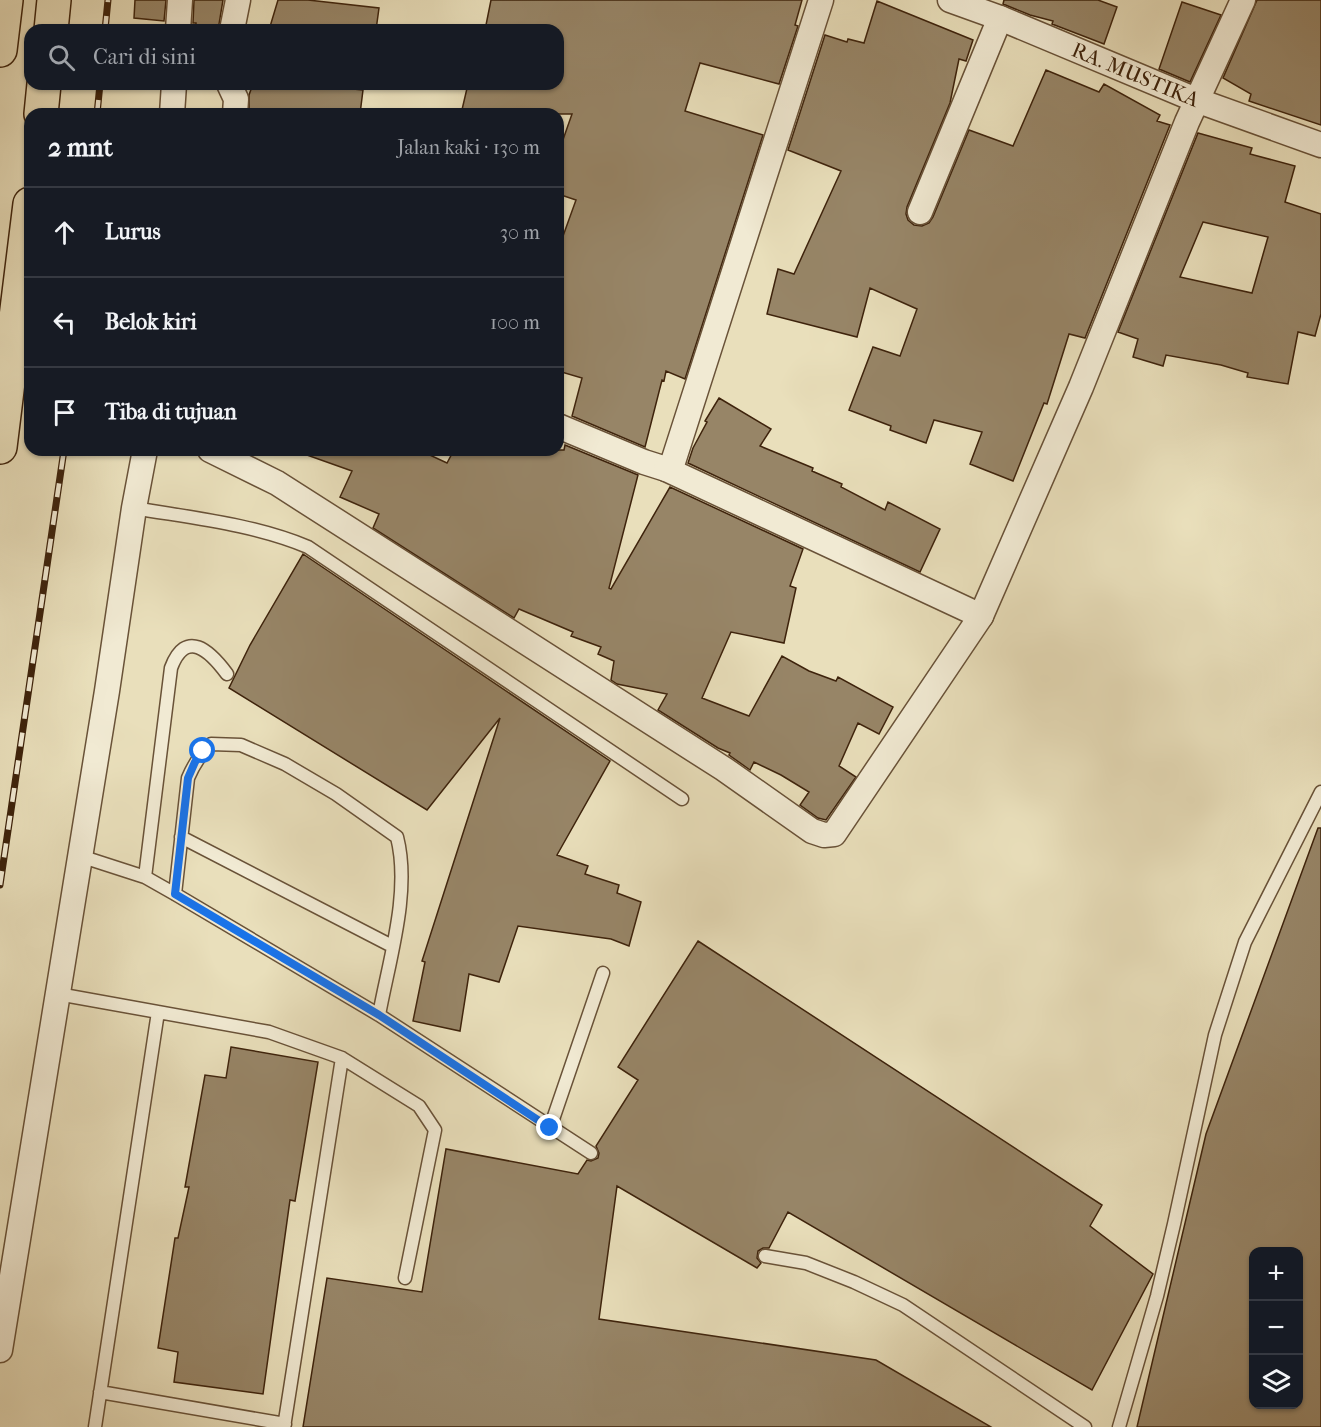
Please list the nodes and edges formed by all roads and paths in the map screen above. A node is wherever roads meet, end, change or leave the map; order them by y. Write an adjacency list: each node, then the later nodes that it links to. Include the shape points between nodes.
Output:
1 (6, 0): 12 (highway)
2 (54, 0): 9 (highway)
3 (180, 0): 10 (street)
4 (238, 0): 11 (street)
5 (820, 0): 27 (street, via 673,462)
6 (950, 0): 8 (street, RA. MUSTIKA)
7 (1243, 0): 16 (street)
8 (1000, 18): 16 (street, RA. MUSTIKA); 21 (street)
9 (52, 24)
10 (178, 24)
11 (233, 24)
12 (0, 50)
13 (43, 90): 17 (highway)
14 (174, 90): 18 (street)
15 (232, 90): 19 (street)
16 (1196, 100): 20 (street, RA. MUSTIKA); 29 (street, via 1081,387)
17 (42, 108)
18 (172, 108)
19 (235, 108)
20 (1321, 145)
21 (920, 212)
22 (24, 251): 24 (highway)
23 (564, 428): 27 (street)
24 (0, 439)
25 (145, 456): 28 (street)
26 (222, 456): 29 (street, via 277,483 724,769 812,831 824,835 834,834)
27 (666, 470): 29 (street)
28 (135, 508): 32 (lane, via 259,530 308,547); 34 (street)
29 (981, 616)
30 (227, 674): 35 (lane, via 213,655 200,648 180,649 174,658)
31 (1321, 792): 52 (lane, via 1245,942 1215,1035 1157,1296)
32 (682, 799)
33 (181, 837): 36 (lane); 37 (lane); 37 (lane, via 188,778 195,762 211,744 242,745 285,764 397,837 402,896)
34 (80, 856): 35 (lane); 39 (street)
35 (145, 877): 36 (lane)
36 (175, 894): 41 (lane)
37 (392, 946): 41 (lane)
38 (603, 972): 43 (lane)
39 (58, 994): 40 (lane); 47 (street)
40 (158, 1012): 42 (lane, via 269,1032); 48 (lane)
41 (379, 1015): 43 (lane)
42 (342, 1058): 46 (lane, via 419,1106 435,1130); 49 (lane)
43 (550, 1128): 44 (lane)
44 (591, 1153)
45 (765, 1256): 51 (lane, via 806,1263 903,1305)
46 (405, 1278)
47 (0, 1350)
48 (100, 1392): 49 (lane); 50 (lane)
49 (284, 1425)
50 (94, 1427)
51 (1085, 1427)
52 (1119, 1427)

